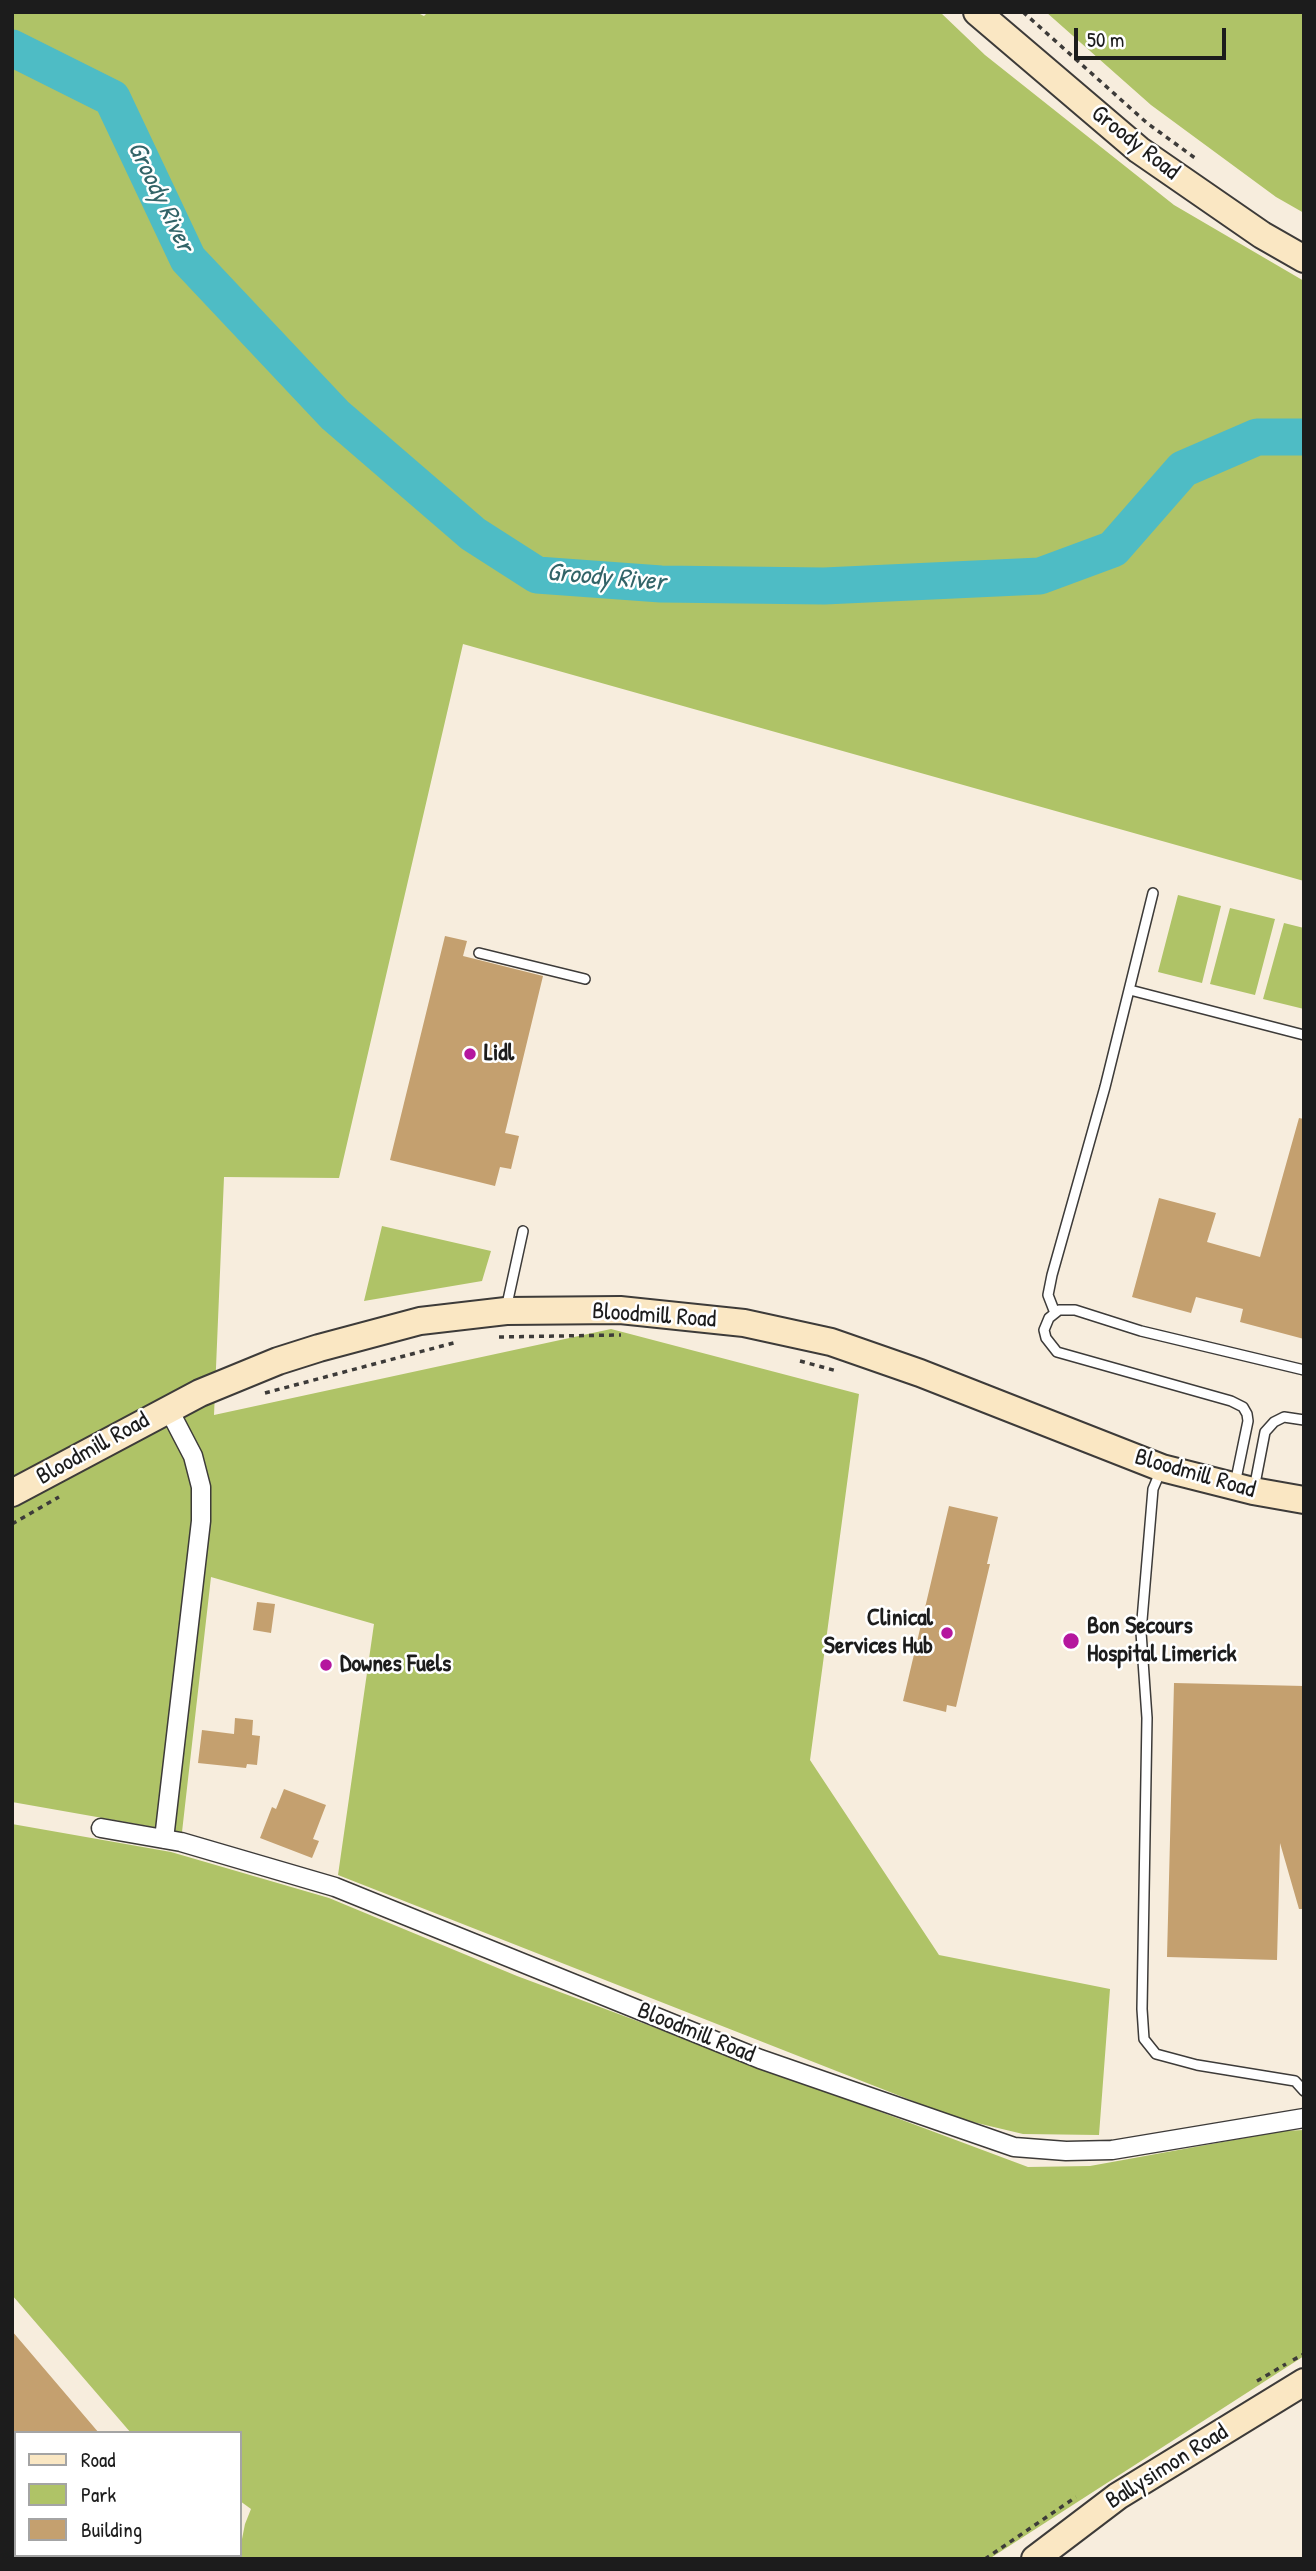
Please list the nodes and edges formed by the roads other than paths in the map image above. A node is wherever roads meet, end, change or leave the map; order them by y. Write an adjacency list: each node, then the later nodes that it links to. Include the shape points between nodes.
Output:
1 (977, 12): 2 (street, Groody Road, via 1139,149)
2 (1304, 259)
3 (1153, 893): 6 (lane)
4 (479, 953): 5 (lane)
5 (585, 979)
6 (1130, 990): 7 (lane); 10 (lane, via 1052,1275 1048,1294)
7 (1304, 1035)
8 (523, 1231): 9 (lane)
9 (506, 1311): 12 (street, Bloodmill Road, via 420,1321 319,1348 231,1379); 14 (street, Bloodmill Road, via 620,1310 744,1323 831,1342)
10 (1055, 1313): 11 (lane, via 1075,1310 1154,1335); 15 (lane, via 1044,1330 1057,1352 1242,1407 1248,1422)
11 (1304, 1370)
12 (168, 1408): 16 (street, Bloodmill Road); 19 (street, via 194,1456 201,1487 201,1521)
13 (1304, 1420): 15 (lane, via 1284,1417 1265,1432)
14 (1162, 1468): 15 (street, Bloodmill Road); 20 (lane, via 1153,1489 1141,1632 1147,1718 1144,2039 1156,2054 1295,2081)
15 (1244, 1489): 17 (street, Bloodmill Road)
16 (12, 1493)
17 (1304, 1500)
18 (101, 1828): 19 (street, Bloodmill Road)
19 (164, 1839): 21 (street, Bloodmill Road, via 335,1887 760,2059 1014,2147 1112,2150)
20 (1304, 2091)
21 (1304, 2118)
22 (1304, 2382): 23 (street, Ballysimon Road, via 1118,2496)
23 (1035, 2559)

